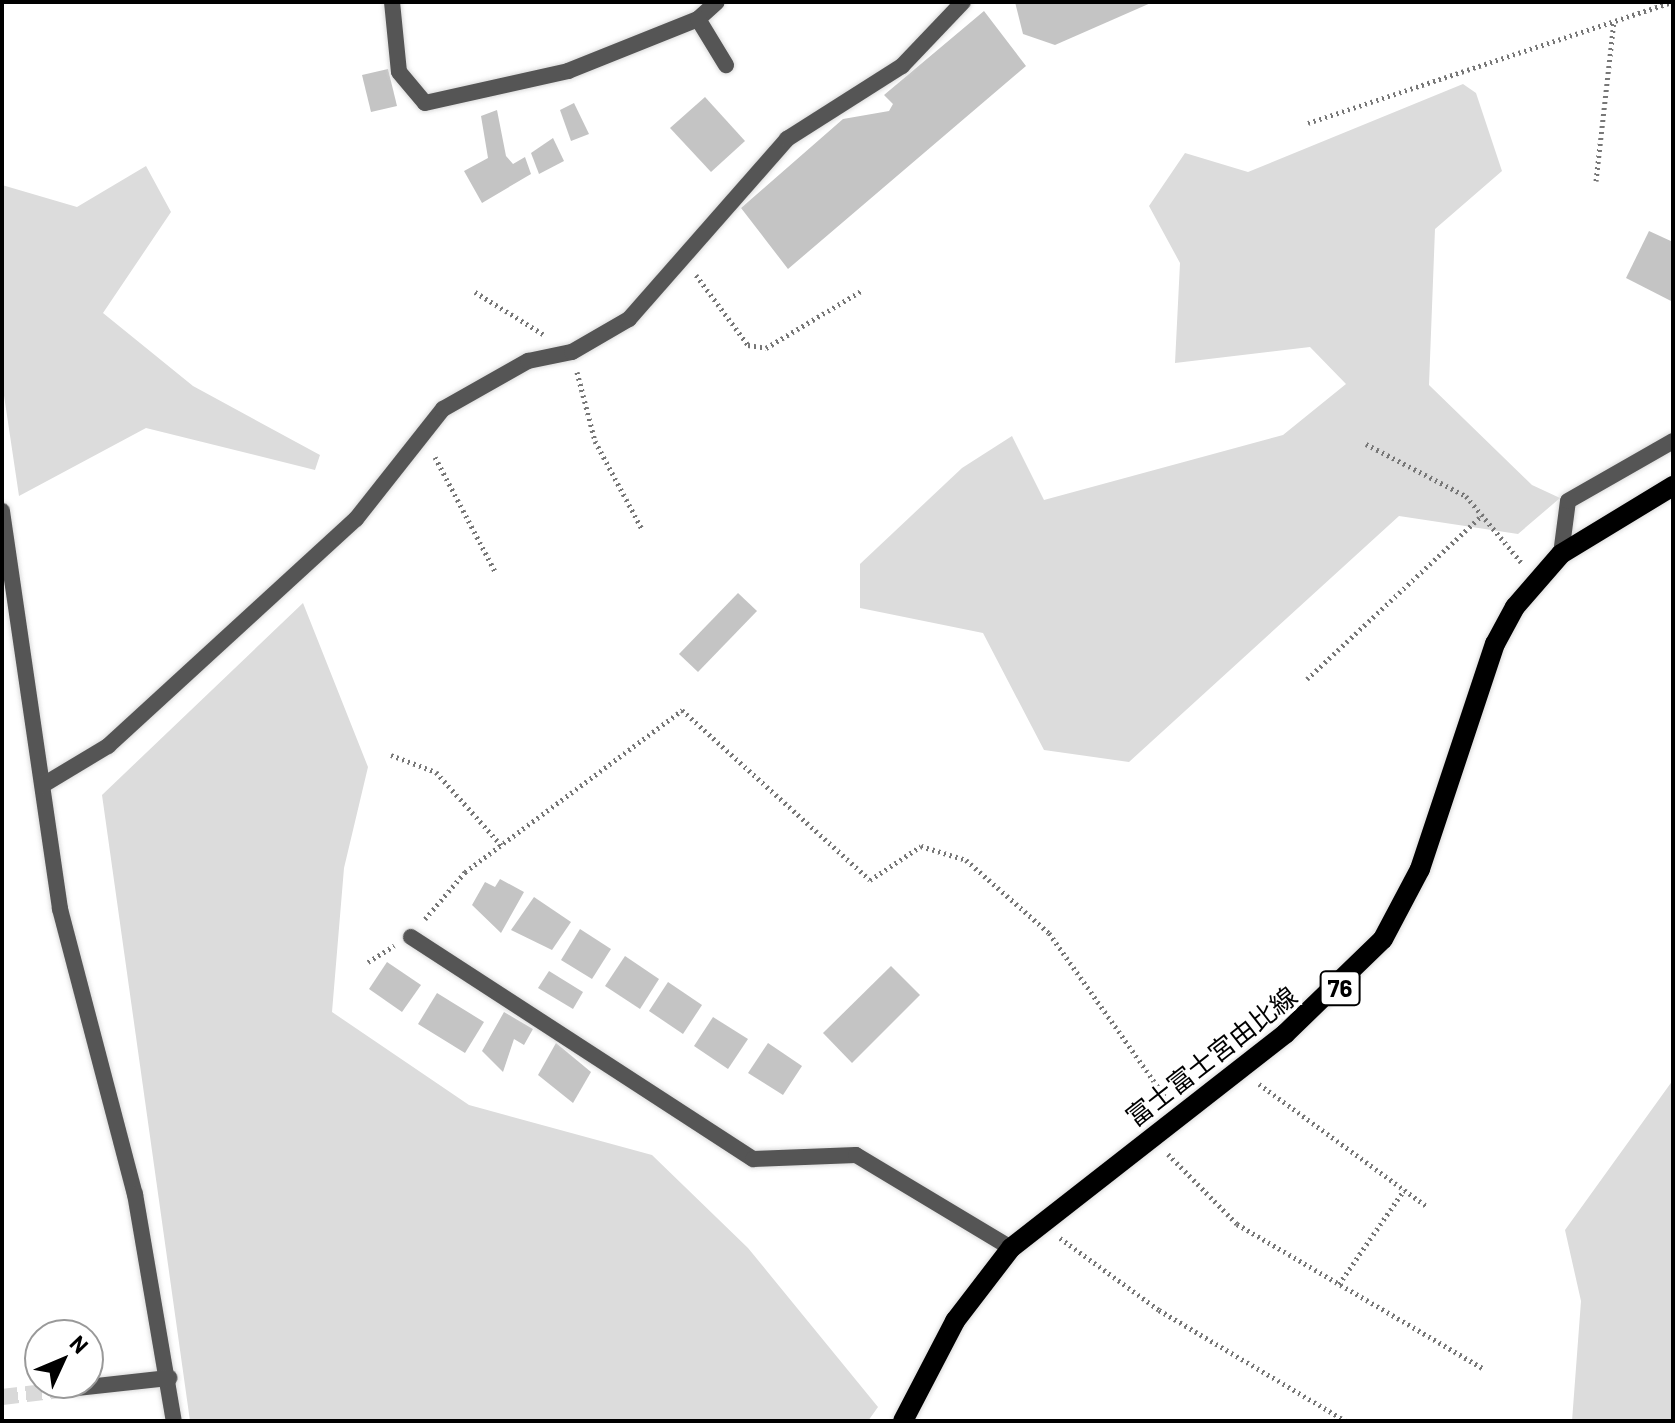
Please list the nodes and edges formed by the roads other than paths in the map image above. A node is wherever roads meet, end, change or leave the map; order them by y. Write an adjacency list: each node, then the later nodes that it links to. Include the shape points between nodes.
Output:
1 (392, 2): 4 (street, via 399,72 425,103 568,71)
2 (717, 2): 4 (street)
3 (963, 2): 10 (street, via 902,66 787,139 629,319 572,352 528,361 443,409 345,530 108,746)
4 (698, 19): 5 (street)
5 (726, 65)
6 (1673, 441): 9 (street, via 1568,501)
7 (1673, 486): 9 (main road, 富士富士宮由比線 / 76)
8 (2, 511): 10 (street)
9 (1561, 554): 12 (main road, 富士富士宮由比線 / 76, via 1536,579 1495,644 1420,869 1383,939 1341,987)
10 (43, 785): 13 (street, via 60,909 135,1194)
11 (411, 937): 12 (street, via 753,1159 856,1155)
12 (1011, 1248): 16 (main road, 富士富士宮由比線 / 76, via 955,1321)
13 (169, 1378): 14 (street); 15 (street)
14 (104, 1385)
15 (174, 1421)
16 (903, 1421)

